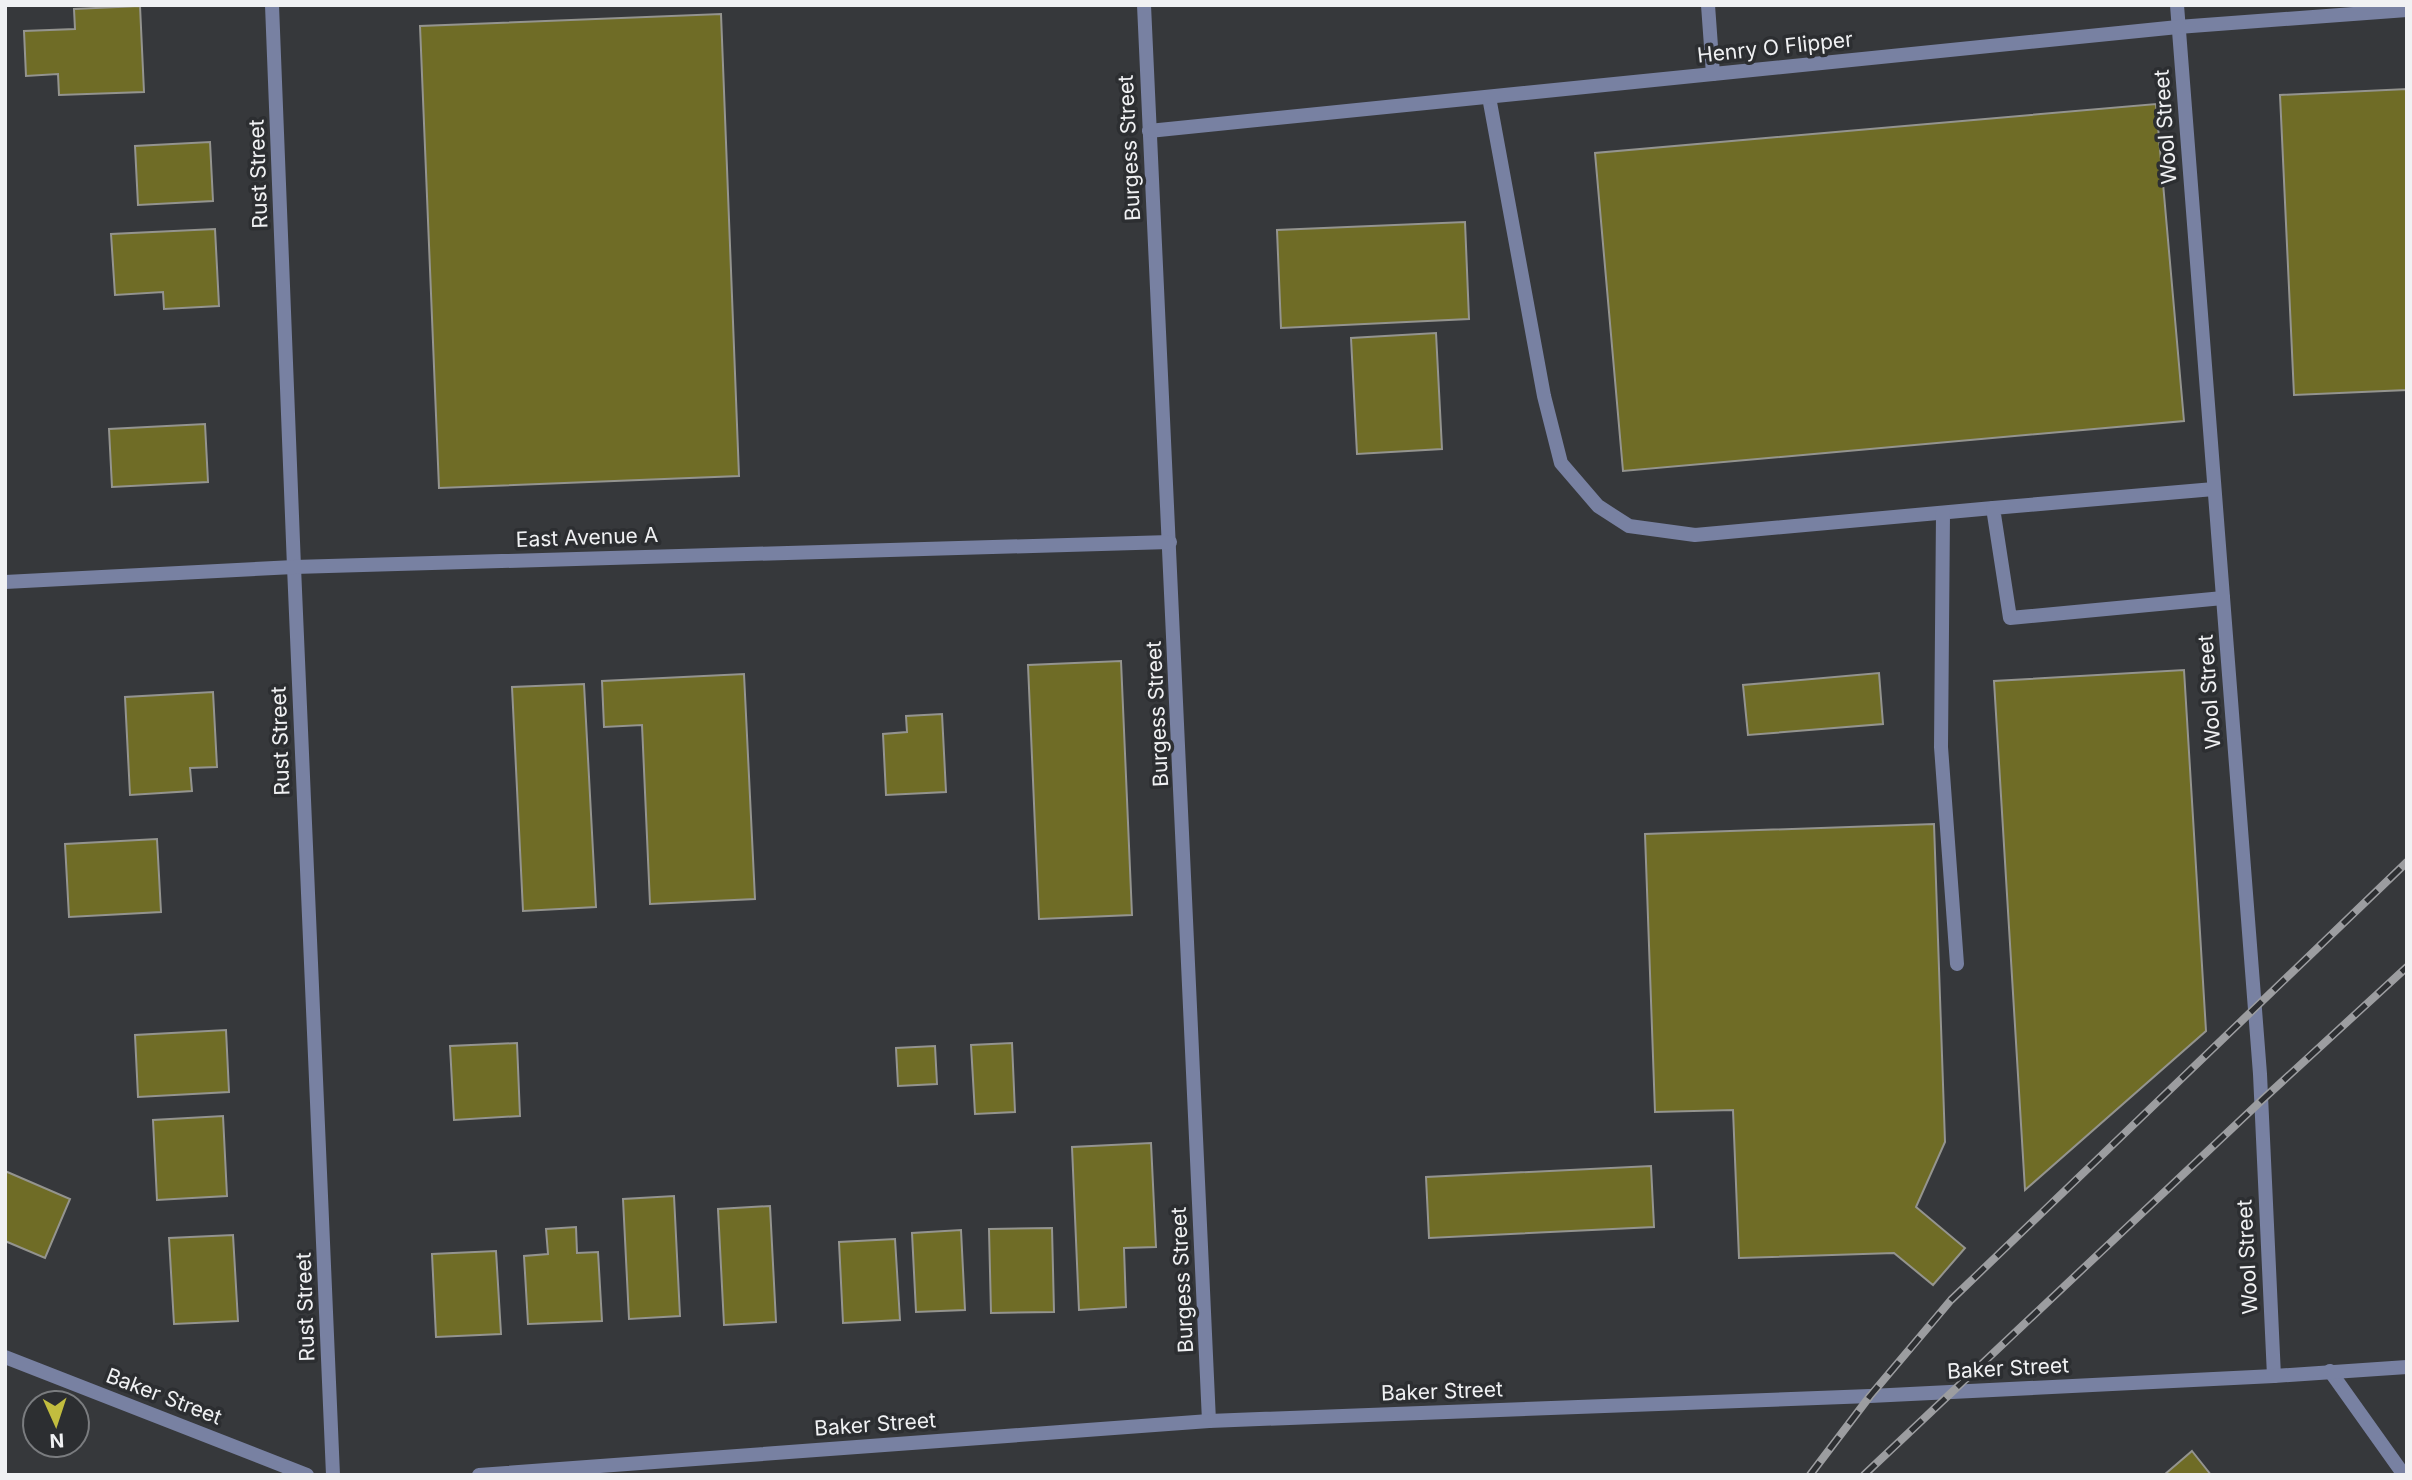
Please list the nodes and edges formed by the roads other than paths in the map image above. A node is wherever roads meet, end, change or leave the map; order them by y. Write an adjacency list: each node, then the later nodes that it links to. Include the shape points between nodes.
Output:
1 (272, 5): 14 (street, Rust Street)
2 (1144, 5): 9 (street, Burgess Street)
3 (1708, 5): 7 (street)
4 (2177, 5): 6 (street, Wool Street)
5 (2407, 10): 6 (street, Henry O Flipper)
6 (2178, 27): 7 (street, Henry O Flipper); 10 (street, Wool Street)
7 (1713, 74): 8 (street, Henry O Flipper)
8 (1489, 97): 9 (street, Henry O Flipper); 12 (street, via 1544,396 1561,463 1598,506 1629,526 1695,535)
9 (1149, 131): 13 (street, Burgess Street)
10 (2214, 489): 11 (street); 16 (street, Wool Street)
11 (1993, 509): 12 (street); 16 (street, via 2010,618)
12 (1943, 513): 17 (street, via 1941,747)
13 (1170, 542): 14 (street, East Avenue A); 22 (street, Burgess Street)
14 (294, 567): 15 (street, East Avenue A); 24 (street, Rust Street)
15 (5, 582)
16 (2223, 598): 21 (street, Wool Street, via 2260,1074)
17 (1957, 964)
18 (5, 1357): 23 (street, Baker Street)
19 (2407, 1367): 20 (street, Baker Street)
20 (2330, 1371): 21 (street, Baker Street); 26 (street)
21 (2274, 1376): 22 (street, Baker Street)
22 (1209, 1421): 25 (street, Baker Street)
23 (306, 1475)
24 (333, 1475)
25 (479, 1475)
26 (2404, 1475)

